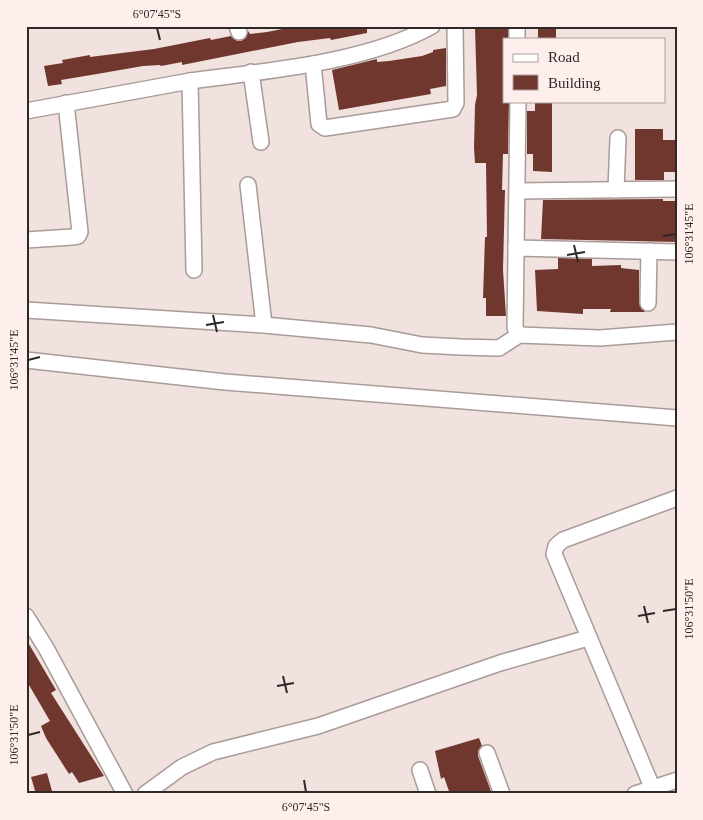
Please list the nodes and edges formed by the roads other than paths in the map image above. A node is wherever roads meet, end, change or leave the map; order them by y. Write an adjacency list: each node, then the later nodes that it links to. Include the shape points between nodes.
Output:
1 (432, 26): 3 (street, via 395,43)
2 (455, 26): 3 (street, via 456,103 453,109 325,128 319,124)
3 (313, 64): 4 (street)
4 (251, 72): 5 (street); 10 (street)
5 (190, 81): 7 (street); 19 (street)
6 (518, 102): 14 (street)
7 (66, 103): 8 (street); 15 (street, via 80,232 72,238)
8 (26, 111)
9 (618, 138): 13 (street)
10 (260, 142)
11 (248, 186): 22 (street)
12 (677, 189): 13 (street)
13 (616, 190): 14 (street)
14 (518, 191): 16 (street)
15 (26, 240)
16 (516, 248): 17 (street); 24 (street, via 515,328)
17 (649, 251): 18 (street); 20 (street)
18 (677, 252)
19 (194, 270)
20 (648, 303)
21 (26, 310): 22 (street)
22 (264, 325): 24 (street, via 461,347 498,348)
23 (677, 332): 24 (street, via 600,338)
24 (519, 335)
25 (26, 360): 26 (street, via 225,382)
26 (677, 418)
27 (677, 498): 29 (street, via 563,540 556,546 554,554)
28 (26, 616): 34 (street)
29 (588, 638): 33 (street); 35 (street, via 500,663 318,726 213,752 182,767)
30 (487, 753): 37 (street)
31 (420, 770): 36 (street)
32 (677, 780): 33 (street)
33 (654, 791): 38 (street)
34 (125, 794)
35 (145, 794)
36 (428, 794)
37 (502, 794)
38 (635, 794)

